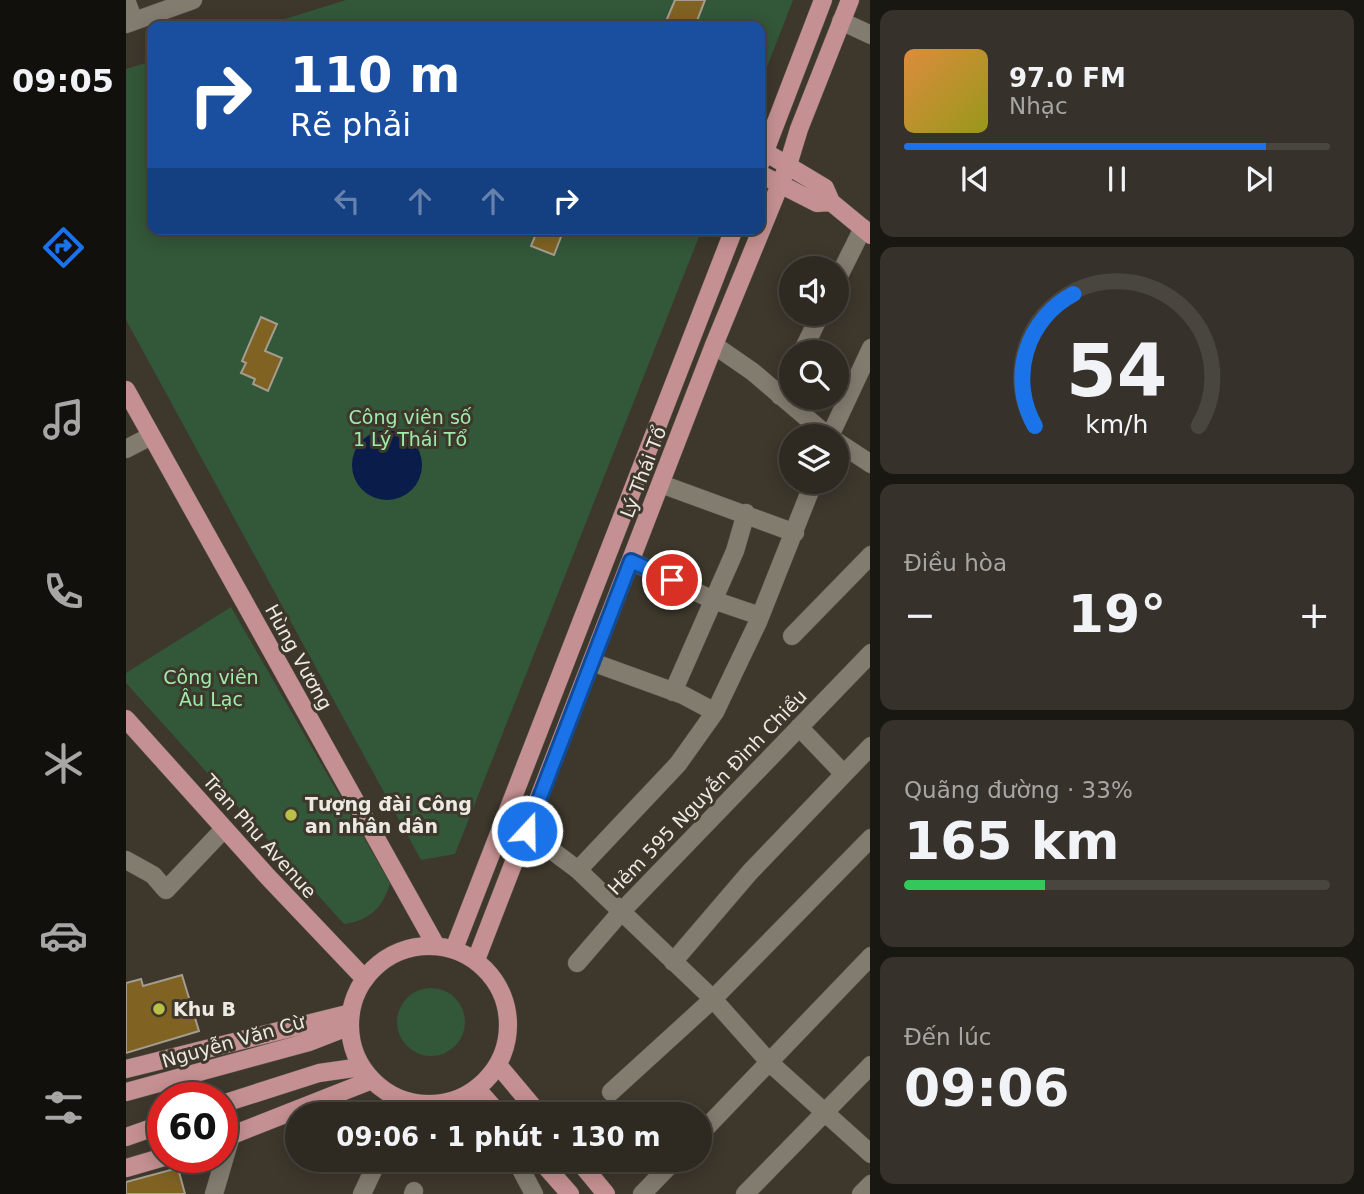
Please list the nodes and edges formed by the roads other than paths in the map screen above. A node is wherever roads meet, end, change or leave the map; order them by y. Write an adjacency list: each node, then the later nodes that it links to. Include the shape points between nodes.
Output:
1 (126, 0): 6 (street)
2 (193, 0): 6 (street)
3 (823, 0): 8 (main road)
4 (850, 0): 5 (main road, Lý Thái Tổ)
5 (841, 21): 7 (street); 10 (main road, Lý Thái Tổ)
6 (130, 23)
7 (870, 35)
8 (765, 150)
9 (765, 159): 10 (main road)
10 (788, 165): 12 (main road, Lý Thái Tổ); 13 (main road, via 825,188)
11 (765, 176): 12 (main road)
12 (780, 184): 13 (main road, via 817,202); 14 (main road, Lý Thái Tổ)
13 (831, 202): 15 (main road)
14 (765, 221)
15 (867, 231): 18 (street)
16 (732, 235): 21 (main road, Lý Thái Tổ)
17 (759, 235): 19 (main road, Lý Thái Tổ)
18 (849, 261)
19 (714, 345): 22 (main road, Lý Thái Tổ); 24 (street)
20 (870, 348): 27 (street)
21 (680, 368): 22 (street); 49 (main road, Lý Thái Tổ)
22 (702, 377): 32 (main road, Lý Thái Tổ)
23 (126, 390): 28 (main road, Hùng Vương)
24 (779, 395)
25 (797, 410): 26 (street)
26 (814, 424)
27 (835, 424)
28 (151, 436): 29 (street); 56 (main road, Hùng Vương)
29 (126, 449)
30 (849, 449): 31 (street)
31 (870, 462)
32 (661, 484): 34 (street); 37 (main road, Lý Thái Tổ)
33 (809, 494): 35 (street)
34 (746, 513): 35 (street); 38 (street)
35 (795, 533): 39 (street)
36 (870, 555): 40 (street)
37 (631, 561): 38 (street); 42 (main road, Lý Thái Tổ)
38 (713, 600): 39 (street); 43 (street)
39 (760, 616): 44 (street)
40 (792, 636)
41 (870, 653): 46 (street, Hẻm 595 Nguyễn Ðình Chiểu)
42 (592, 662): 43 (street); 51 (main road, Lý Thái Tổ)
43 (673, 692): 44 (street)
44 (715, 712): 54 (street, via 678,764)
45 (126, 719): 50 (main road, Tran Phu Avenue)
46 (799, 727): 48 (street); 55 (street, Hẻm 595 Nguyễn Ðình Chiểu)
47 (870, 746): 48 (street)
48 (844, 774): 60 (street)
49 (505, 824): 51 (street); 57 (main road, Lý Thái Tổ)
50 (224, 828): 53 (street, via 166,890 153,875); 62 (main road, Tran Phu Avenue)
51 (527, 831): 54 (street); 59 (main road, Lý Thái Tổ)
52 (870, 838): 63 (street)
53 (126, 860)
54 (578, 870): 55 (street)
55 (621, 912): 60 (street); 61 (street, Hẻm 595 Nguyễn Ðình Chiểu)
56 (435, 944): 57 (main road); 62 (main road, via 400,951 374,967)
57 (454, 949): 59 (main road)
58 (870, 956): 65 (street)
59 (476, 960): 66 (main road, via 505,1000 508,1034)
60 (673, 962): 63 (street)
61 (577, 963)
62 (365, 979): 64 (main road)
63 (713, 999): 65 (street); 71 (street)
64 (351, 1019): 68 (main road, Nguyễn Văn Cừ); 69 (main road, via 354,1050); 72 (main road, Nguyễn Văn Cừ, via 309,1042)
65 (770, 1063): 79 (street); 80 (street)
66 (498, 1065): 70 (main road); 78 (main road)
67 (870, 1065): 79 (street)
68 (126, 1069)
69 (367, 1074): 73 (main road, via 320,1073); 74 (main road); 82 (main road)
70 (477, 1089): 75 (main road); 76 (street); 77 (main road)
71 (611, 1092)
72 (126, 1093)
73 (238, 1100)
74 (397, 1102)
75 (447, 1102)
76 (484, 1102)
77 (488, 1102)
78 (529, 1102)
79 (826, 1111): 84 (street); 100 (street)
80 (712, 1122)
81 (147, 1130): 83 (main road)
82 (238, 1133)
83 (126, 1137)
84 (870, 1154)
85 (147, 1162): 86 (main road)
86 (126, 1168)
87 (372, 1172): 95 (street)
88 (522, 1172): 96 (street)
89 (551, 1172): 97 (main road)
90 (588, 1172): 98 (main road)
91 (663, 1172): 99 (street)
92 (219, 1173): 94 (street)
93 (870, 1184): 101 (street)
94 (214, 1194)
95 (362, 1194)
96 (534, 1194)
97 (570, 1194)
98 (607, 1194)
99 (642, 1194)
100 (745, 1194)
101 (861, 1194)

